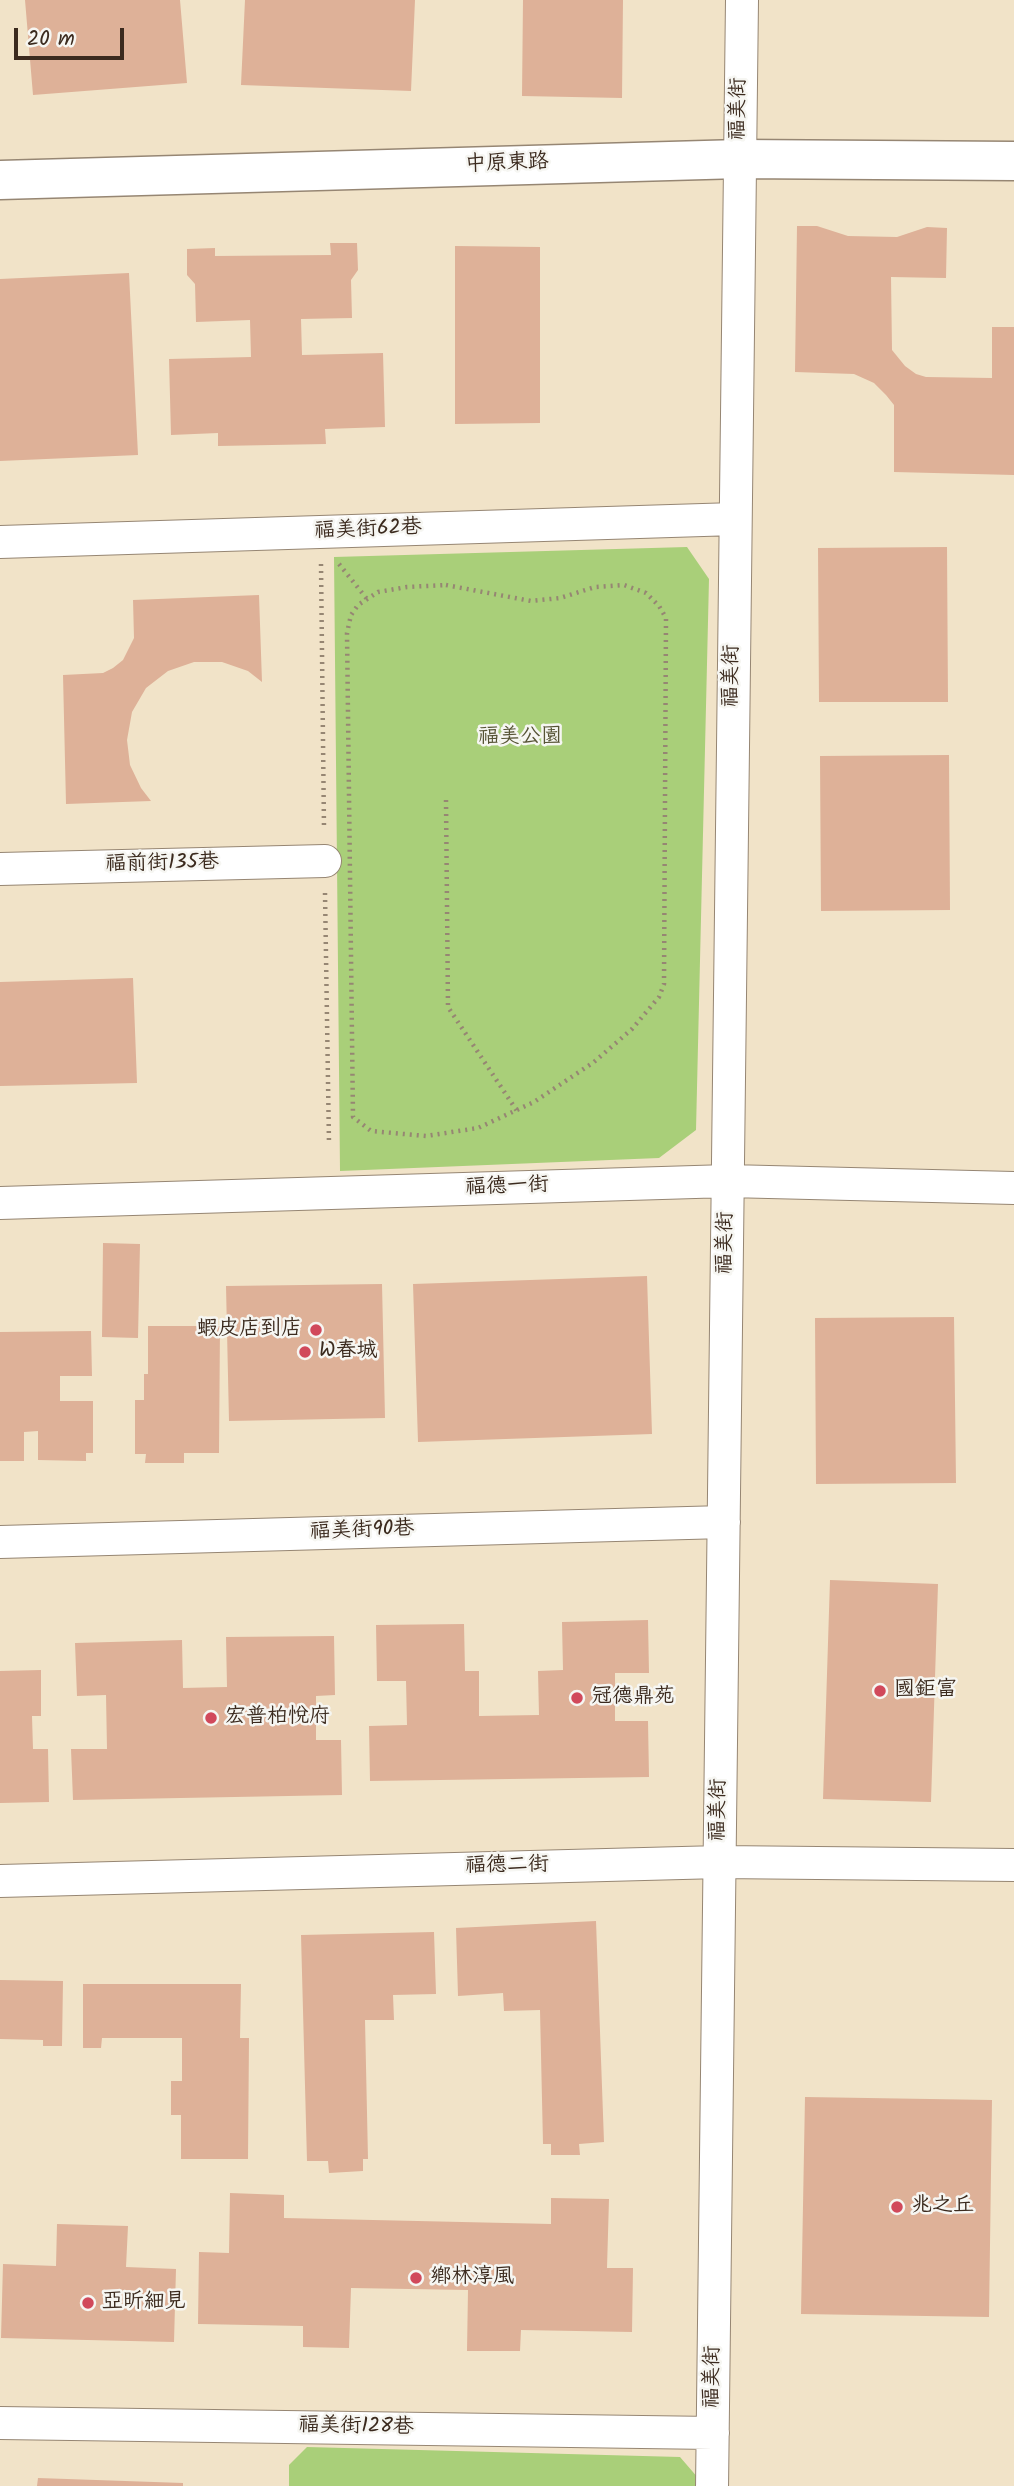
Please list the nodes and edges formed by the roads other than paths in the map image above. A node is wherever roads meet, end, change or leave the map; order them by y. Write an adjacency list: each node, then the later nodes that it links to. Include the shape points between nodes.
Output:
1 (742, 0): 2 (street, 福美街)
2 (740, 159): 3 (street, 中原東路); 4 (street, 中原東路); 5 (street, 福美街)
3 (1014, 161)
4 (0, 180)
5 (735, 519): 6 (street, 福美街62巷); 9 (street, 福美街)
6 (0, 542)
7 (325, 861): 8 (street, 福前街135巷)
8 (0, 869)
9 (728, 1181): 10 (street, 福德一街); 11 (street, 福德一街); 12 (street, 福美街)
10 (1014, 1188)
11 (0, 1203)
12 (724, 1522): 13 (street, 福美街90巷); 14 (street, 福美街)
13 (0, 1542)
14 (720, 1862): 15 (street, 福德二街); 16 (street, 福德二街); 18 (street, 福美街)
15 (1014, 1865)
16 (0, 1881)
17 (0, 2423): 18 (street, 福美街128巷)
18 (713, 2433): 19 (street, 福美街)
19 (712, 2486)

